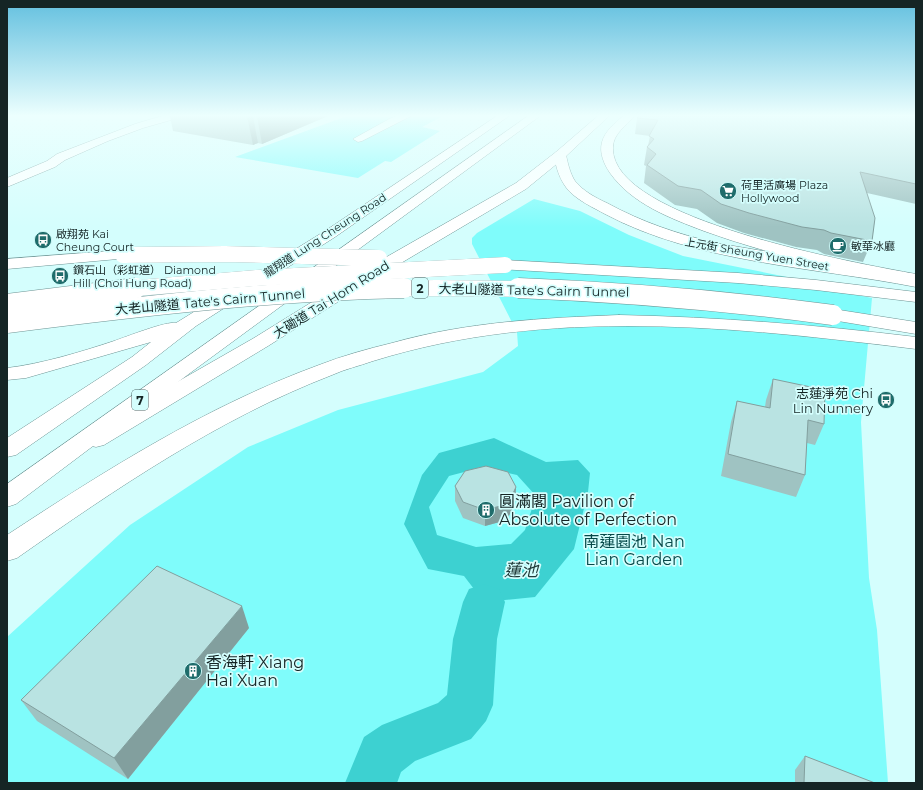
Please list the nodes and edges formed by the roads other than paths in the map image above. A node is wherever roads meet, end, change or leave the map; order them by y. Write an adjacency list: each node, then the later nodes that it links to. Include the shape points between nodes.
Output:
1 (71, 153): 7 (main road)
2 (450, 153): 15 (main road, 龍翔道 Lung Cheung Road, via 330,234)
3 (484, 153): 21 (main road, 龍翔道 Lung Cheung Road / 7)
4 (562, 153): 6 (main road, 大磡道 Tai Hom Road)
5 (608, 153): 12 (main road, via 610,164 631,188 649,201 688,220 756,244)
6 (560, 155): 12 (main road, 上元街 Sheung Yuen Street, via 563,172 574,188 589,199 614,214 680,240 714,248); 21 (main road, 大磡道 Tai Hom Road, via 521,186)
7 (61, 157): 8 (main road); 9 (main road)
8 (17, 166)
9 (7, 183)
10 (7, 264): 11 (main road, bridge, via 91,257 225,254)
11 (505, 265): 13 (main road, 大老山隧道 Tate's Cairn Tunnel / 2, via 745,278); 14 (main road, 大老山隧道 Tate's Cairn Tunnel / 2, bridge, via 222,281)
12 (916, 280)
13 (916, 297)
14 (7, 304)
15 (189, 322): 19 (main road, via 119,346 26,372); 20 (main road, 龍翔道 Lung Cheung Road, via 139,361)
16 (7, 323): 17 (main road, 大老山隧道 Tate's Cairn Tunnel / 2, bridge, via 234,297 389,289 502,287 624,292 716,300)
17 (916, 328)
18 (916, 343): 23 (main road, via 750,325 609,319 502,327 400,347 326,369 231,411 164,447)
19 (7, 374)
20 (7, 449)
21 (48, 467): 22 (main road, 龍翔道 Lung Cheung Road / 7)
22 (7, 497)
23 (7, 550)

